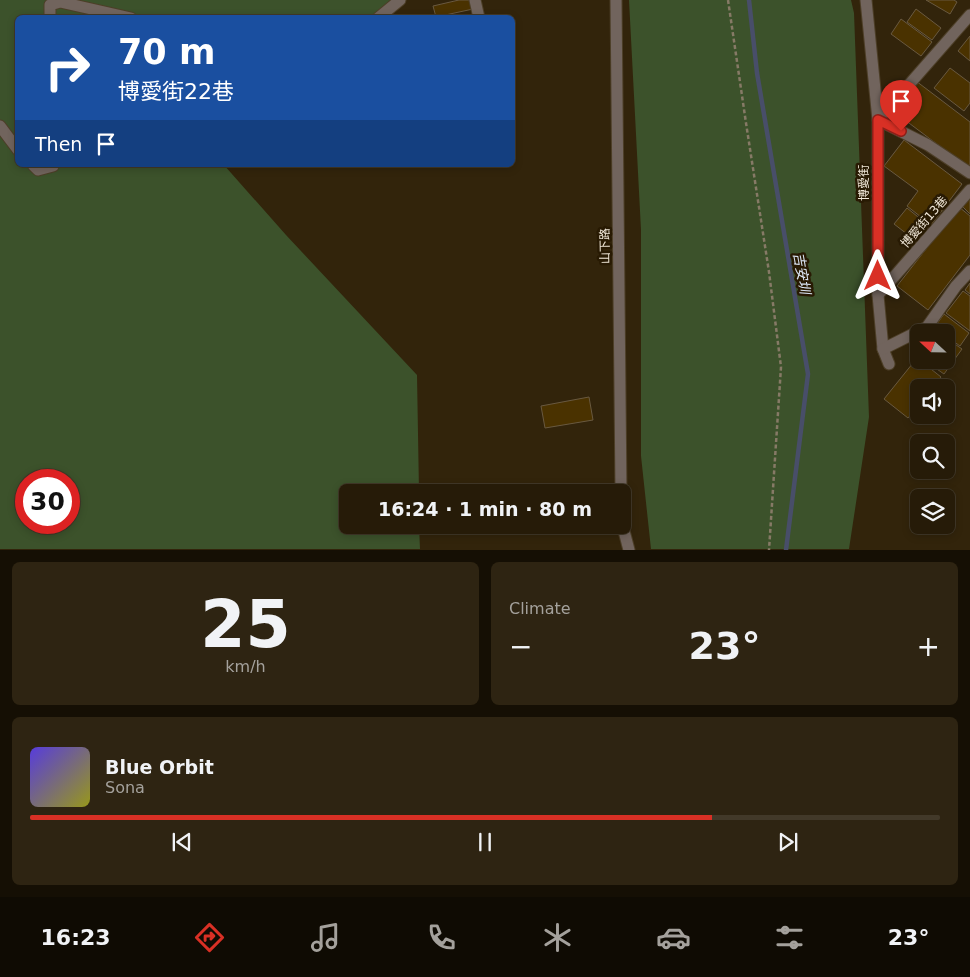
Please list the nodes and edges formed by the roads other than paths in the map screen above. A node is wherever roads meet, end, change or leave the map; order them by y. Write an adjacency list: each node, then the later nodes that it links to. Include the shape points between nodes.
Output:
1 (400, 0): 7 (street)
2 (475, 0): 8 (street)
3 (616, 0): 21 (street, 山下路)
4 (866, 0): 10 (street, 博愛街)
5 (50, 15): 6 (street, via 50,5 60,2)
6 (118, 15)
7 (382, 15)
8 (478, 15)
9 (970, 15): 10 (street)
10 (878, 120): 15 (street, via 928,145); 18 (street, 博愛街)
11 (0, 126): 12 (street)
12 (15, 146)
13 (35, 167): 14 (street, via 38,170)
14 (49, 167)
15 (970, 173)
16 (970, 190): 18 (street, 博愛街13巷)
17 (970, 271): 19 (street, via 927,327)
18 (878, 295): 19 (street, 博愛街)
19 (883, 349): 20 (street, 博愛街)
20 (889, 364)
21 (622, 484)
22 (625, 534): 23 (street)
23 (629, 550)

